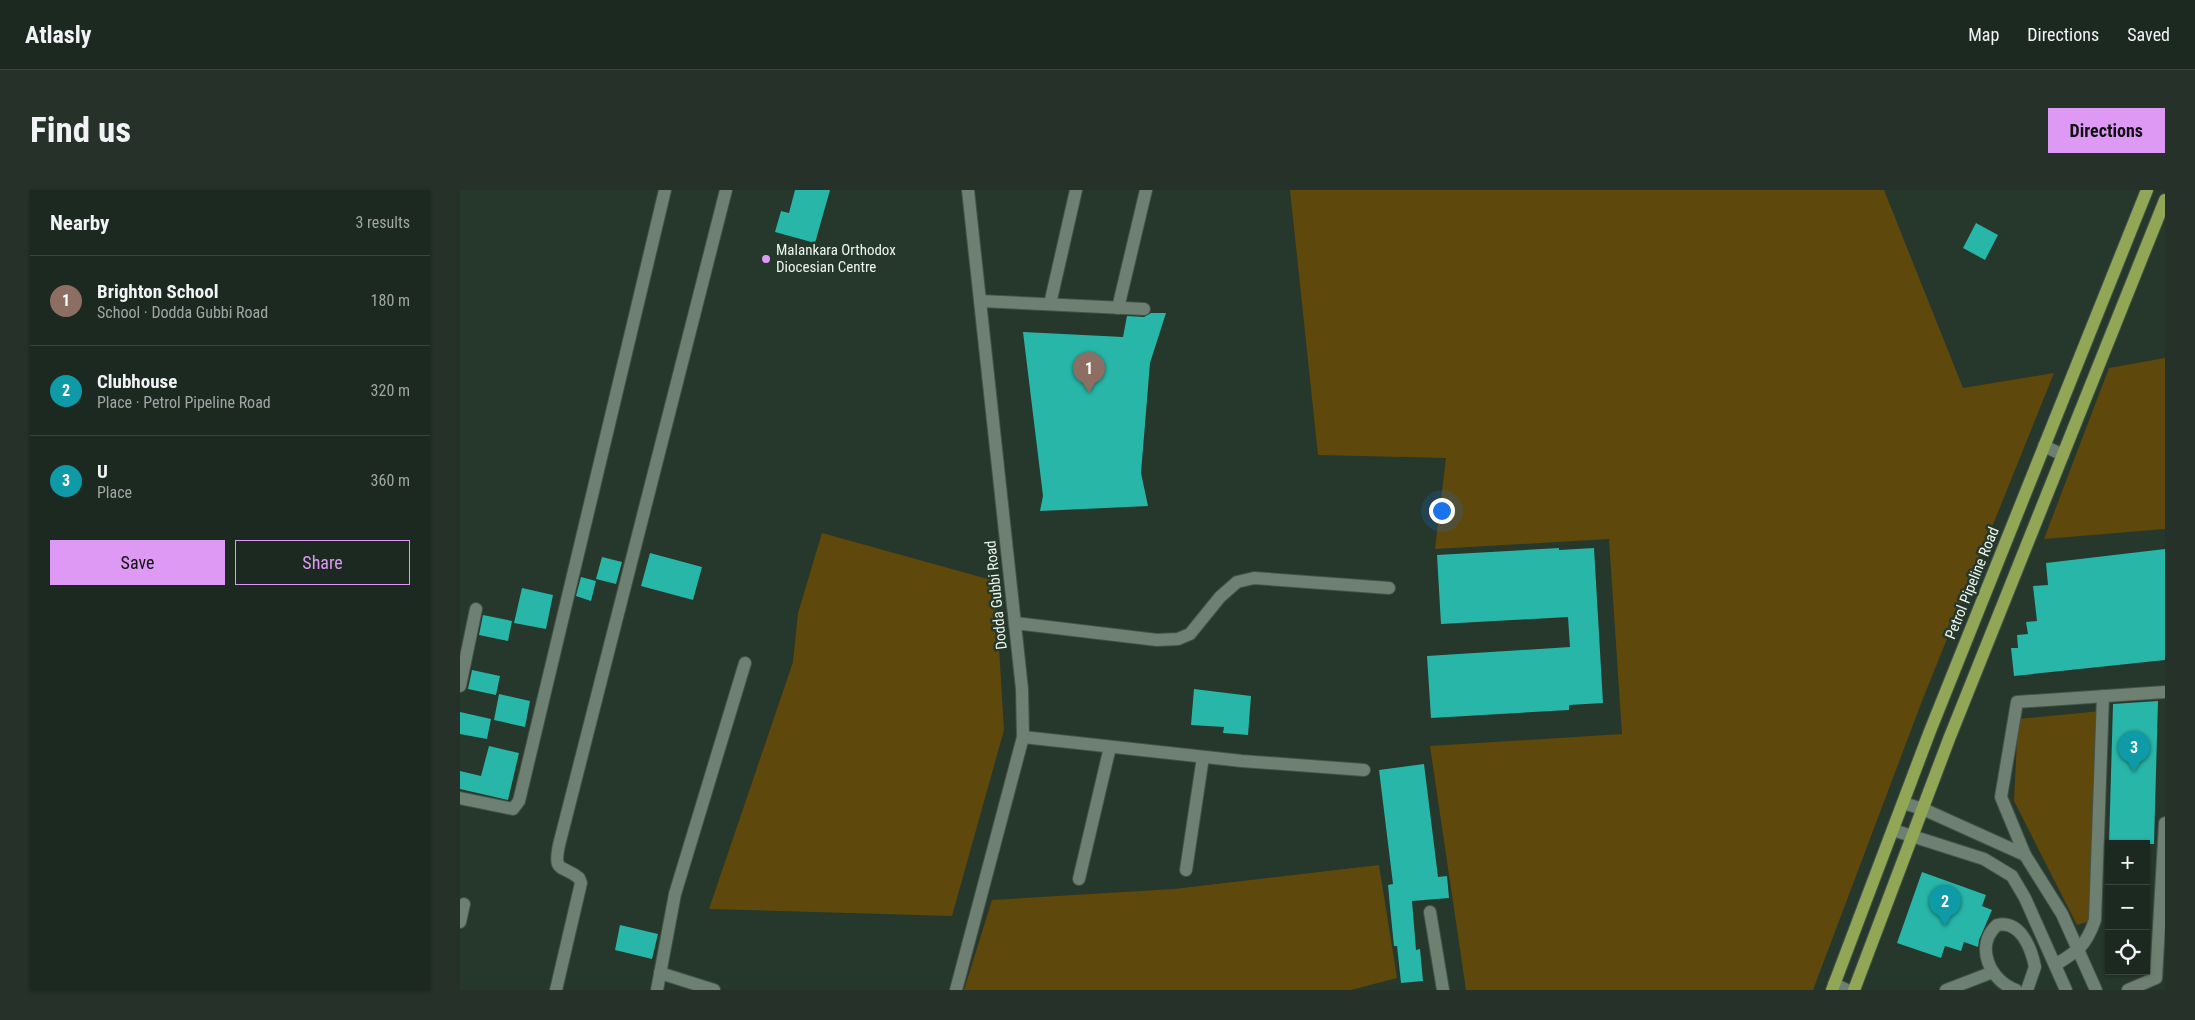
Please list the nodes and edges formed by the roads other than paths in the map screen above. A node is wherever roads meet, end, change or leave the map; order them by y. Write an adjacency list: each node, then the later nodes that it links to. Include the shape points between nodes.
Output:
1 (664, 190): 25 (street, via 519,801 513,809)
2 (726, 190): 42 (street, via 556,858 561,869 579,878 580,883)
3 (968, 190): 8 (street, Dodda Gubbi Road)
4 (1076, 190): 9 (street)
5 (1146, 190): 10 (street)
6 (2147, 190): 12 (main road, Petrol Pipeline Road)
7 (2165, 200): 13 (main road)
8 (980, 301): 9 (street); 16 (street, Dodda Gubbi Road)
9 (1050, 304): 10 (street)
10 (1118, 308): 11 (street)
11 (1144, 310)
12 (2044, 446): 13 (street); 26 (main road, Petrol Pipeline Road)
13 (2063, 455): 27 (main road)
14 (1389, 588): 16 (street, via 1254,578 1237,582 1220,597 1190,634 1178,639 1157,640)
15 (476, 609): 18 (street)
16 (1015, 623): 21 (street, Dodda Gubbi Road)
17 (745, 663): 40 (street, via 675,894)
18 (460, 686)
19 (2165, 692): 20 (street)
20 (2103, 696): 31 (street, via 2017,702 2002,797); 37 (street, via 2095,920)
21 (1023, 737): 22 (street); 45 (street, Dodda Gubbi Road)
22 (1110, 747): 23 (street); 33 (street)
23 (1203, 757): 24 (street); 32 (street)
24 (1364, 770)
25 (460, 798)
26 (1903, 803): 27 (street); 29 (main road, Petrol Pipeline Road)
27 (1923, 808): 30 (main road); 31 (street)
28 (2165, 823): 54 (street, via 2156,978)
29 (1893, 830): 30 (street); 41 (main road, Petrol Pipeline Road)
30 (1913, 837): 38 (street, via 1984,859 2012,876); 48 (main road)
31 (2025, 855): 37 (street, via 2062,914)
32 (1186, 870)
33 (1079, 879)
34 (464, 904): 36 (street)
35 (1430, 912): 46 (street)
36 (460, 922)
37 (2079, 951): 38 (street); 53 (street)
38 (2055, 965): 52 (street)
39 (1993, 972): 49 (street); 50 (street, via 2006,986); 51 (street, via 1986,955 1986,938 1997,925 2010,924 2020,931 2034,962 2035,971)
40 (660, 974): 43 (street); 44 (street)
41 (1833, 987): 47 (street)
42 (556, 990)
43 (657, 990)
44 (714, 990)
45 (956, 990)
46 (1443, 990)
47 (1846, 990)
48 (1854, 990)
49 (1946, 990)
50 (2016, 990)
51 (2027, 990)
52 (2066, 990)
53 (2096, 990)
54 (2128, 990)

